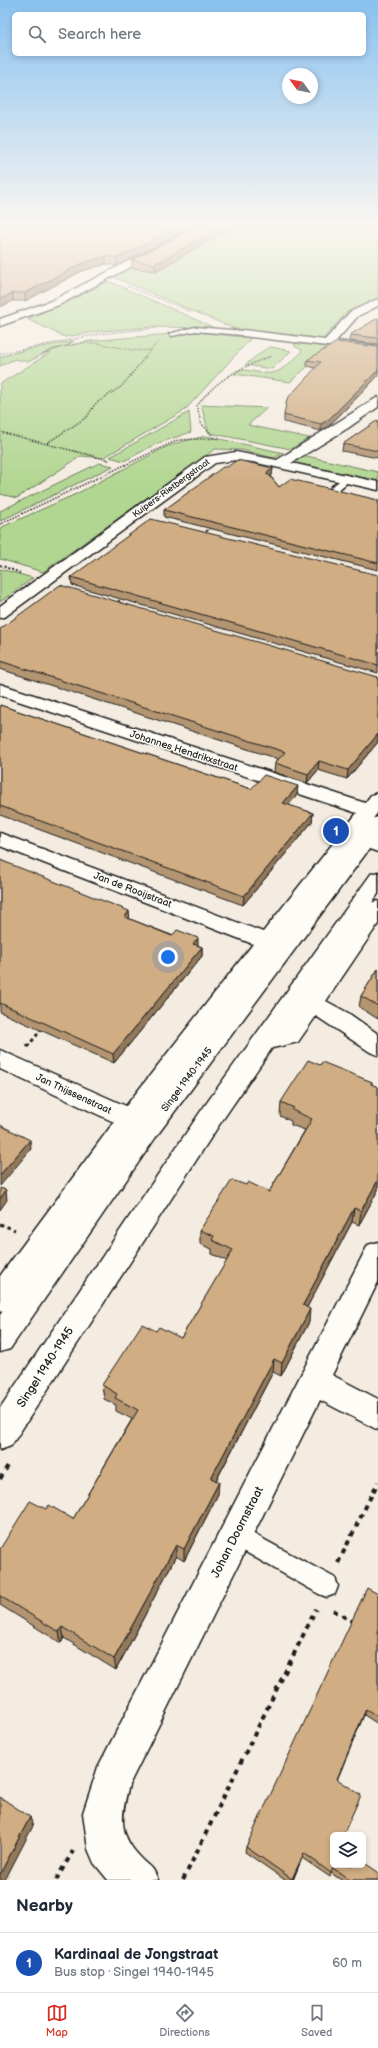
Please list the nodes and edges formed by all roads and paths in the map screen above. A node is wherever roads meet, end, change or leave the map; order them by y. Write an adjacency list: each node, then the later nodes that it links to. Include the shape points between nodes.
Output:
1 (31, 312): 3 (street)
2 (359, 312): 8 (street)
3 (0, 323)
4 (195, 330): 5 (lane); 6 (lane); 11 (path, via 159,328 99,334)
5 (243, 332): 7 (street)
6 (172, 334): 9 (path, via 155,345)
7 (316, 342): 8 (street); 23 (path, via 270,356 243,368 204,394 197,406 201,423 214,437 178,440)
8 (328, 343): 10 (street)
9 (152, 350): 12 (path, via 135,351 93,343 76,343); 15 (path, via 122,386 95,404 87,416)
10 (378, 350)
11 (0, 354)
12 (41, 354)
13 (378, 401): 17 (street)
14 (0, 432): 15 (path)
15 (47, 443): 16 (path)
16 (109, 460)
17 (279, 464): 18 (street, Kuipers-Rietbergstraat); 21 (street, Kuipers-Rietbergstraat, via 243,455 223,455 210,460)
18 (346, 479): 19 (street, Kuipers-Rietbergstraat); 20 (lane)
19 (378, 486)
20 (334, 489)
21 (134, 516): 22 (street); 26 (street, Kuipers-Rietbergstraat)
22 (155, 521)
23 (0, 524)
24 (215, 524): 25 (path)
25 (198, 538)
26 (43, 582): 27 (street); 30 (street, Kuipers-Rietbergstraat)
27 (65, 588)
28 (128, 594): 29 (path)
29 (110, 608)
30 (0, 613)
31 (0, 689): 32 (street, Johannes Hendrikxstraat)
32 (374, 824): 36 (street, Singel 1940-1945); 42 (street, Singel 1940-1945)
33 (0, 839): 36 (street, Jan de Rooijstraat)
34 (378, 879): 39 (street, Singel 1940-1945)
35 (378, 908): 37 (street)
36 (266, 941): 42 (street, Singel 1940-1945)
37 (312, 1003): 39 (street, via 290,1036); 40 (street)
38 (47, 1024): 41 (path)
39 (264, 1041): 48 (street, Singel 1940-1945)
40 (378, 1046)
41 (6, 1062): 42 (street, Jan Thijssenstraat)
42 (139, 1123): 44 (street, Singel 1940-1945); 45 (street, Singel 1940-1945)
43 (378, 1254): 46 (street, Johan Doornstraat)
44 (0, 1299)
45 (0, 1339)
46 (314, 1381): 47 (street); 50 (street, Johan Doornstraat)
47 (378, 1415)
48 (0, 1435)
49 (378, 1482): 51 (path)
50 (236, 1535): 51 (lane); 53 (street, Johan Doornstraat, via 111,1780 102,1813 108,1849 128,1873)
51 (323, 1594): 52 (path); 54 (path)
52 (358, 1626)
53 (138, 1880)
54 (183, 1880)

